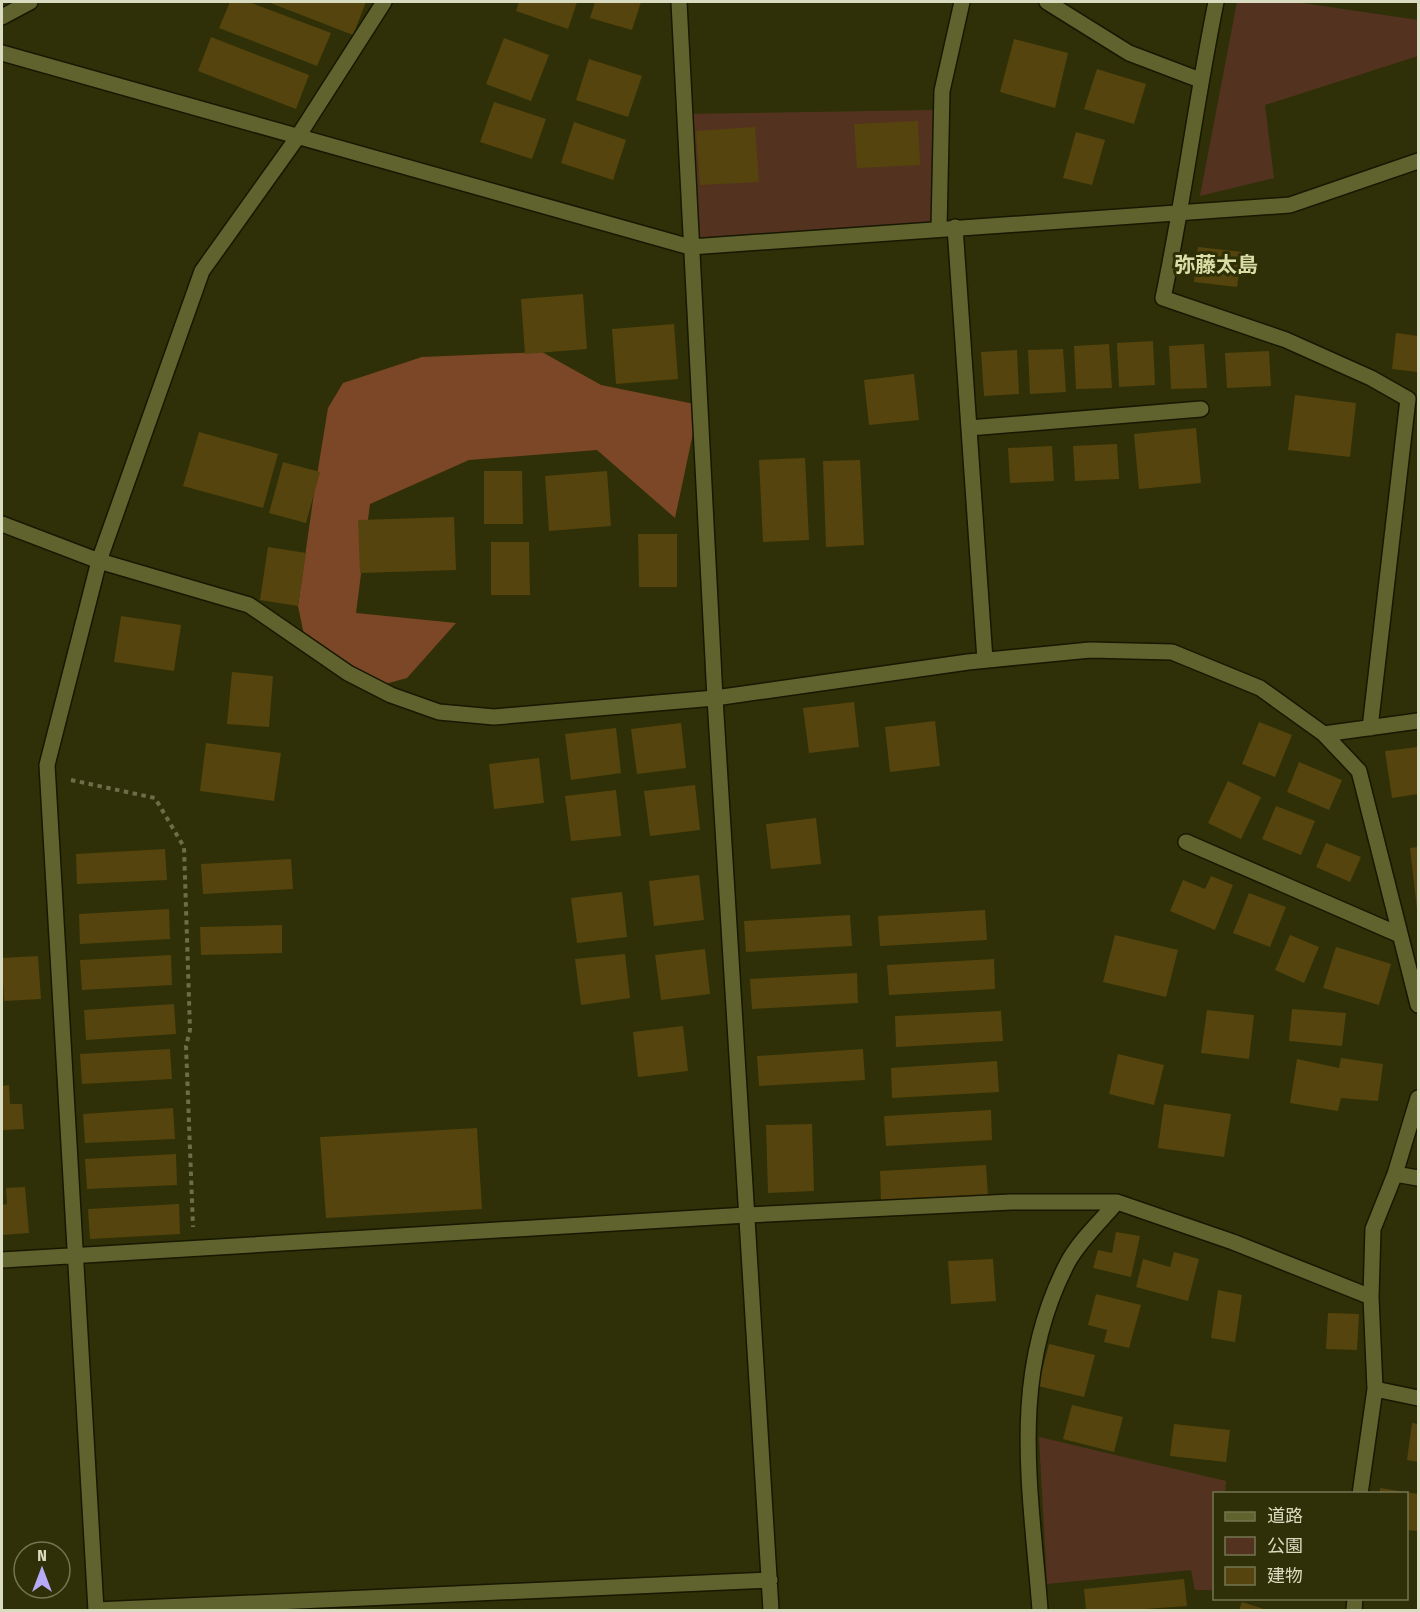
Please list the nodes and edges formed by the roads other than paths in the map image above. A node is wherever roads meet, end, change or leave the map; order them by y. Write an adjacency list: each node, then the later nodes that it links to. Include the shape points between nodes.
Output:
1 (30, 2): 7 (street)
2 (384, 2): 10 (street)
3 (680, 2): 15 (street)
4 (962, 2): 14 (street, via 942,91)
5 (1047, 2): 9 (street, via 1129,53)
6 (1216, 2): 9 (street)
7 (2, 17)
8 (2, 53): 10 (street)
9 (1200, 80): 12 (street)
10 (297, 138): 15 (street); 20 (street, via 202,272)
11 (1419, 161): 12 (street, via 1290,205)
12 (1181, 213): 13 (street); 16 (street, via 1163,298 1286,340)
13 (955, 226): 14 (street); 18 (street)
14 (939, 228): 15 (street)
15 (690, 247): 22 (street)
16 (1413, 400): 24 (street)
17 (1201, 409): 18 (street)
18 (969, 428): 21 (street)
19 (2, 524): 20 (street)
20 (99, 561): 22 (street, via 249,604 348,673 391,695 439,712 494,717); 34 (street, via 47,765)
21 (985, 660): 22 (street); 25 (street, via 1090,650 1172,652 1260,688)
22 (715, 698): 33 (street)
23 (1419, 721): 24 (street)
24 (1370, 728): 25 (street)
25 (1324, 734): 27 (street, via 1359,771)
26 (1186, 842): 27 (street)
27 (1400, 935): 28 (street)
28 (1419, 1005)
29 (1419, 1098): 30 (street)
30 (1395, 1174): 31 (street); 36 (street, via 1373,1229)
31 (1419, 1178)
32 (1117, 1202): 33 (street, via 1011,1202); 36 (street, via 1233,1242); 43 (street, via 1069,1261 1040,1332 1029,1390 1026,1450)
33 (747, 1215): 34 (street); 40 (street)
34 (76, 1256): 35 (street); 41 (street)
35 (2, 1260)
36 (1371, 1297): 37 (street)
37 (1375, 1389): 38 (street); 39 (street)
38 (1419, 1398)
39 (1360, 1492)
40 (770, 1580): 41 (street); 42 (street)
41 (96, 1610)
42 (771, 1611)
43 (1040, 1611)

